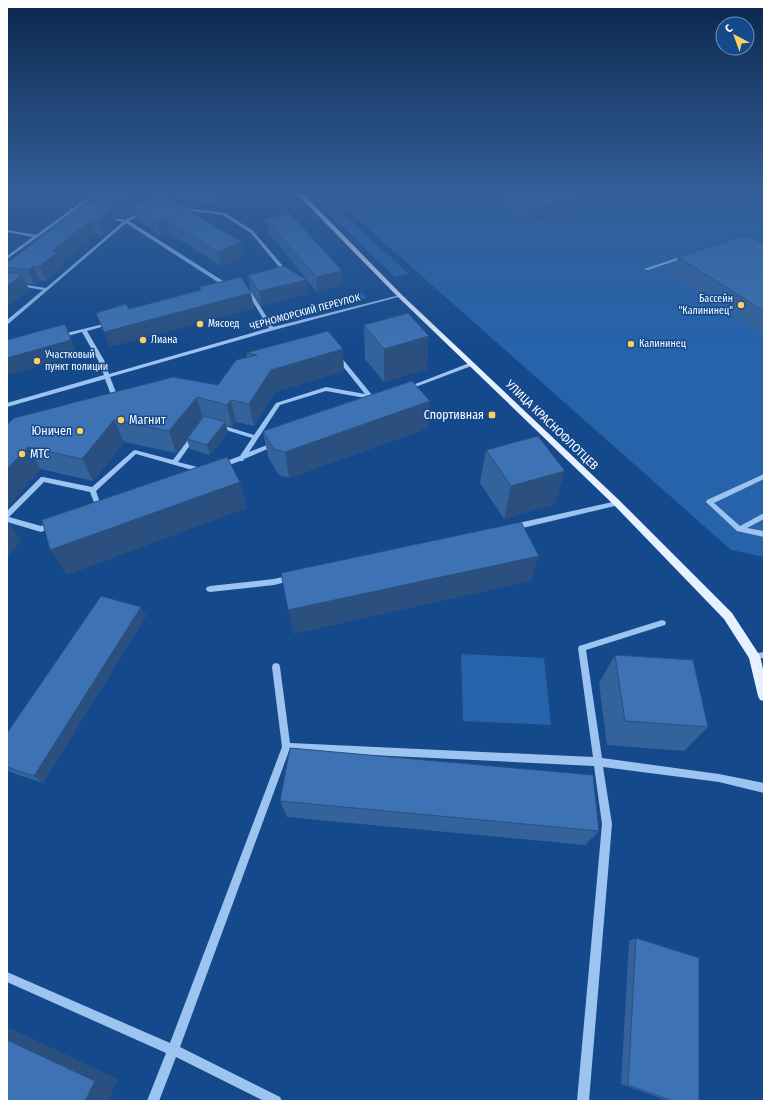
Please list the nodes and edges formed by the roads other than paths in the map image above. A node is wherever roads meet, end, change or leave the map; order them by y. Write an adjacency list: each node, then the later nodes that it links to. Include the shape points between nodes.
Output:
1 (26, 244): 7 (street)
2 (99, 244): 13 (street)
3 (161, 244): 14 (street)
4 (262, 244): 9 (street, via 288,273)
5 (349, 244): 16 (main road, УЛИЦА КРАСНОФЛОТЦЕВ)
6 (689, 256): 8 (street)
7 (7, 258)
8 (646, 269)
9 (280, 275)
10 (7, 283): 13 (street)
11 (244, 286): 20 (street)
12 (238, 287): 14 (street)
13 (46, 289): 18 (street)
14 (232, 289): 15 (street)
15 (224, 291)
16 (400, 296): 20 (street, ЧЕРНОМОРСКИЙ ПЕРЕУЛОК); 23 (main road, УЛИЦА КРАСНОФЛОТЦЕВ)
17 (119, 320): 19 (street)
18 (7, 323)
19 (84, 330): 21 (street); 24 (street, via 101,360)
20 (272, 330): 24 (street, ЧЕРНОМОРСКИЙ ПЕРЕУЛОК)
21 (56, 337)
22 (339, 358): 26 (street)
23 (472, 364): 25 (street); 40 (main road, УЛИЦА КРАСНОФЛОТЦЕВ)
24 (107, 378): 28 (street, ЧЕРНОМОРСКИЙ ПЕРЕУЛОК); 29 (street)
25 (404, 390)
26 (371, 397): 27 (street, via 377,399); 32 (street, via 326,389 278,404)
27 (370, 404)
28 (7, 405)
29 (118, 407)
30 (212, 424): 32 (street)
31 (196, 434): 35 (street)
32 (254, 437): 34 (street)
33 (284, 441): 34 (street)
34 (241, 459): 36 (street)
35 (175, 462): 36 (street); 39 (street, via 135,452)
36 (205, 471): 37 (street)
37 (191, 476)
38 (764, 476): 48 (street, via 709,502)
39 (93, 490): 42 (street); 44 (street, via 43,479)
40 (617, 503): 49 (street); 55 (main road, УЛИЦА КРАСНОФЛОТЦЕВ, via 728,616)
41 (106, 506): 42 (street)
42 (99, 508): 43 (street)
43 (92, 511)
44 (7, 515)
45 (764, 516): 48 (street)
46 (7, 519): 47 (street, via 41,529)
47 (63, 521)
48 (739, 529): 50 (street)
49 (503, 530)
50 (764, 534)
51 (297, 577): 52 (street)
52 (210, 589)
53 (662, 623): 59 (street, via 582,648)
54 (764, 655): 55 (street)
55 (754, 656): 57 (main road, УЛИЦА КРАСНОФЛОТЦЕВ)
56 (276, 667): 58 (street)
57 (764, 696)
58 (286, 747): 59 (street); 62 (street)
59 (598, 762): 60 (street, via 719,778); 65 (street, via 607,824)
60 (764, 788)
61 (7, 977): 62 (street)
62 (173, 1050): 63 (street); 64 (street)
63 (152, 1101)
64 (276, 1101)
65 (583, 1101)

